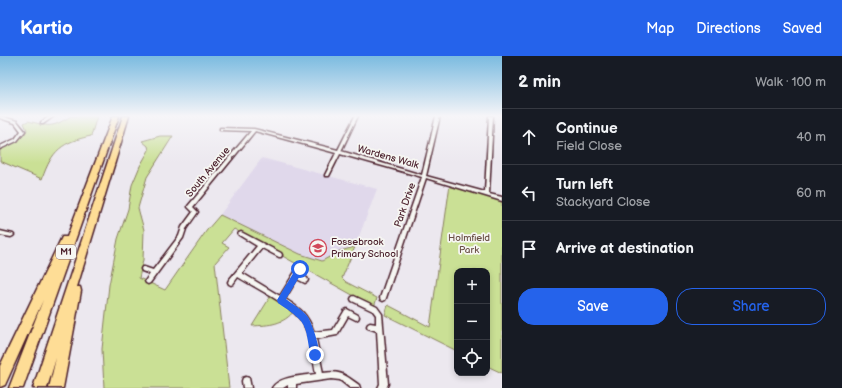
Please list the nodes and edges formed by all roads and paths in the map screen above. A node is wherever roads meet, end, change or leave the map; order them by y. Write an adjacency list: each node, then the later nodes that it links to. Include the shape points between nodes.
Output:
1 (23, 131): 9 (street, via 16,140)
2 (110, 131): 15 (highway, M1)
3 (121, 131): 21 (highway, M1)
4 (253, 131): 24 (street, South Avenue, via 190,207 196,212 195,215 186,224 181,237)
5 (260, 131): 10 (street, Wardens Walk)
6 (349, 131): 10 (street)
7 (434, 131): 12 (street, Park Drive)
8 (490, 131): 13 (street)
9 (0, 148)
10 (339, 152): 11 (street); 12 (street, Wardens Walk)
11 (327, 175)
12 (424, 177): 13 (street, Wardens Walk); 30 (street, Park Drive)
13 (487, 194): 14 (street, Wardens Walk)
14 (502, 199)
15 (85, 201): 38 (highway, via 49,272); 41 (highway, M1)
16 (0, 233): 18 (street)
17 (241, 234): 19 (street)
18 (11, 235)
19 (261, 245): 20 (street); 25 (street)
20 (278, 255)
21 (83, 256): 42 (highway, M1); 43 (highway)
22 (144, 269): 24 (street)
23 (300, 269): 26 (street)
24 (154, 273): 28 (street)
25 (238, 274): 29 (street); 32 (street)
26 (296, 275): 27 (street); 32 (street)
27 (305, 280)
28 (148, 281)
29 (231, 282)
30 (383, 298)
31 (354, 299): 35 (street, via 375,309 379,314)
32 (281, 300): 36 (street, via 304,319)
33 (356, 317): 36 (street, via 347,312 335,333)
34 (370, 326): 35 (street)
35 (380, 328): 45 (street, via 383,353)
36 (311, 336): 37 (street)
37 (320, 377): 39 (street); 40 (street, via 342,377)
38 (0, 380)
39 (292, 385): 44 (street, via 285,382)
40 (352, 386)
41 (16, 388)
42 (40, 388)
43 (56, 388)
44 (276, 388)
45 (382, 388)

